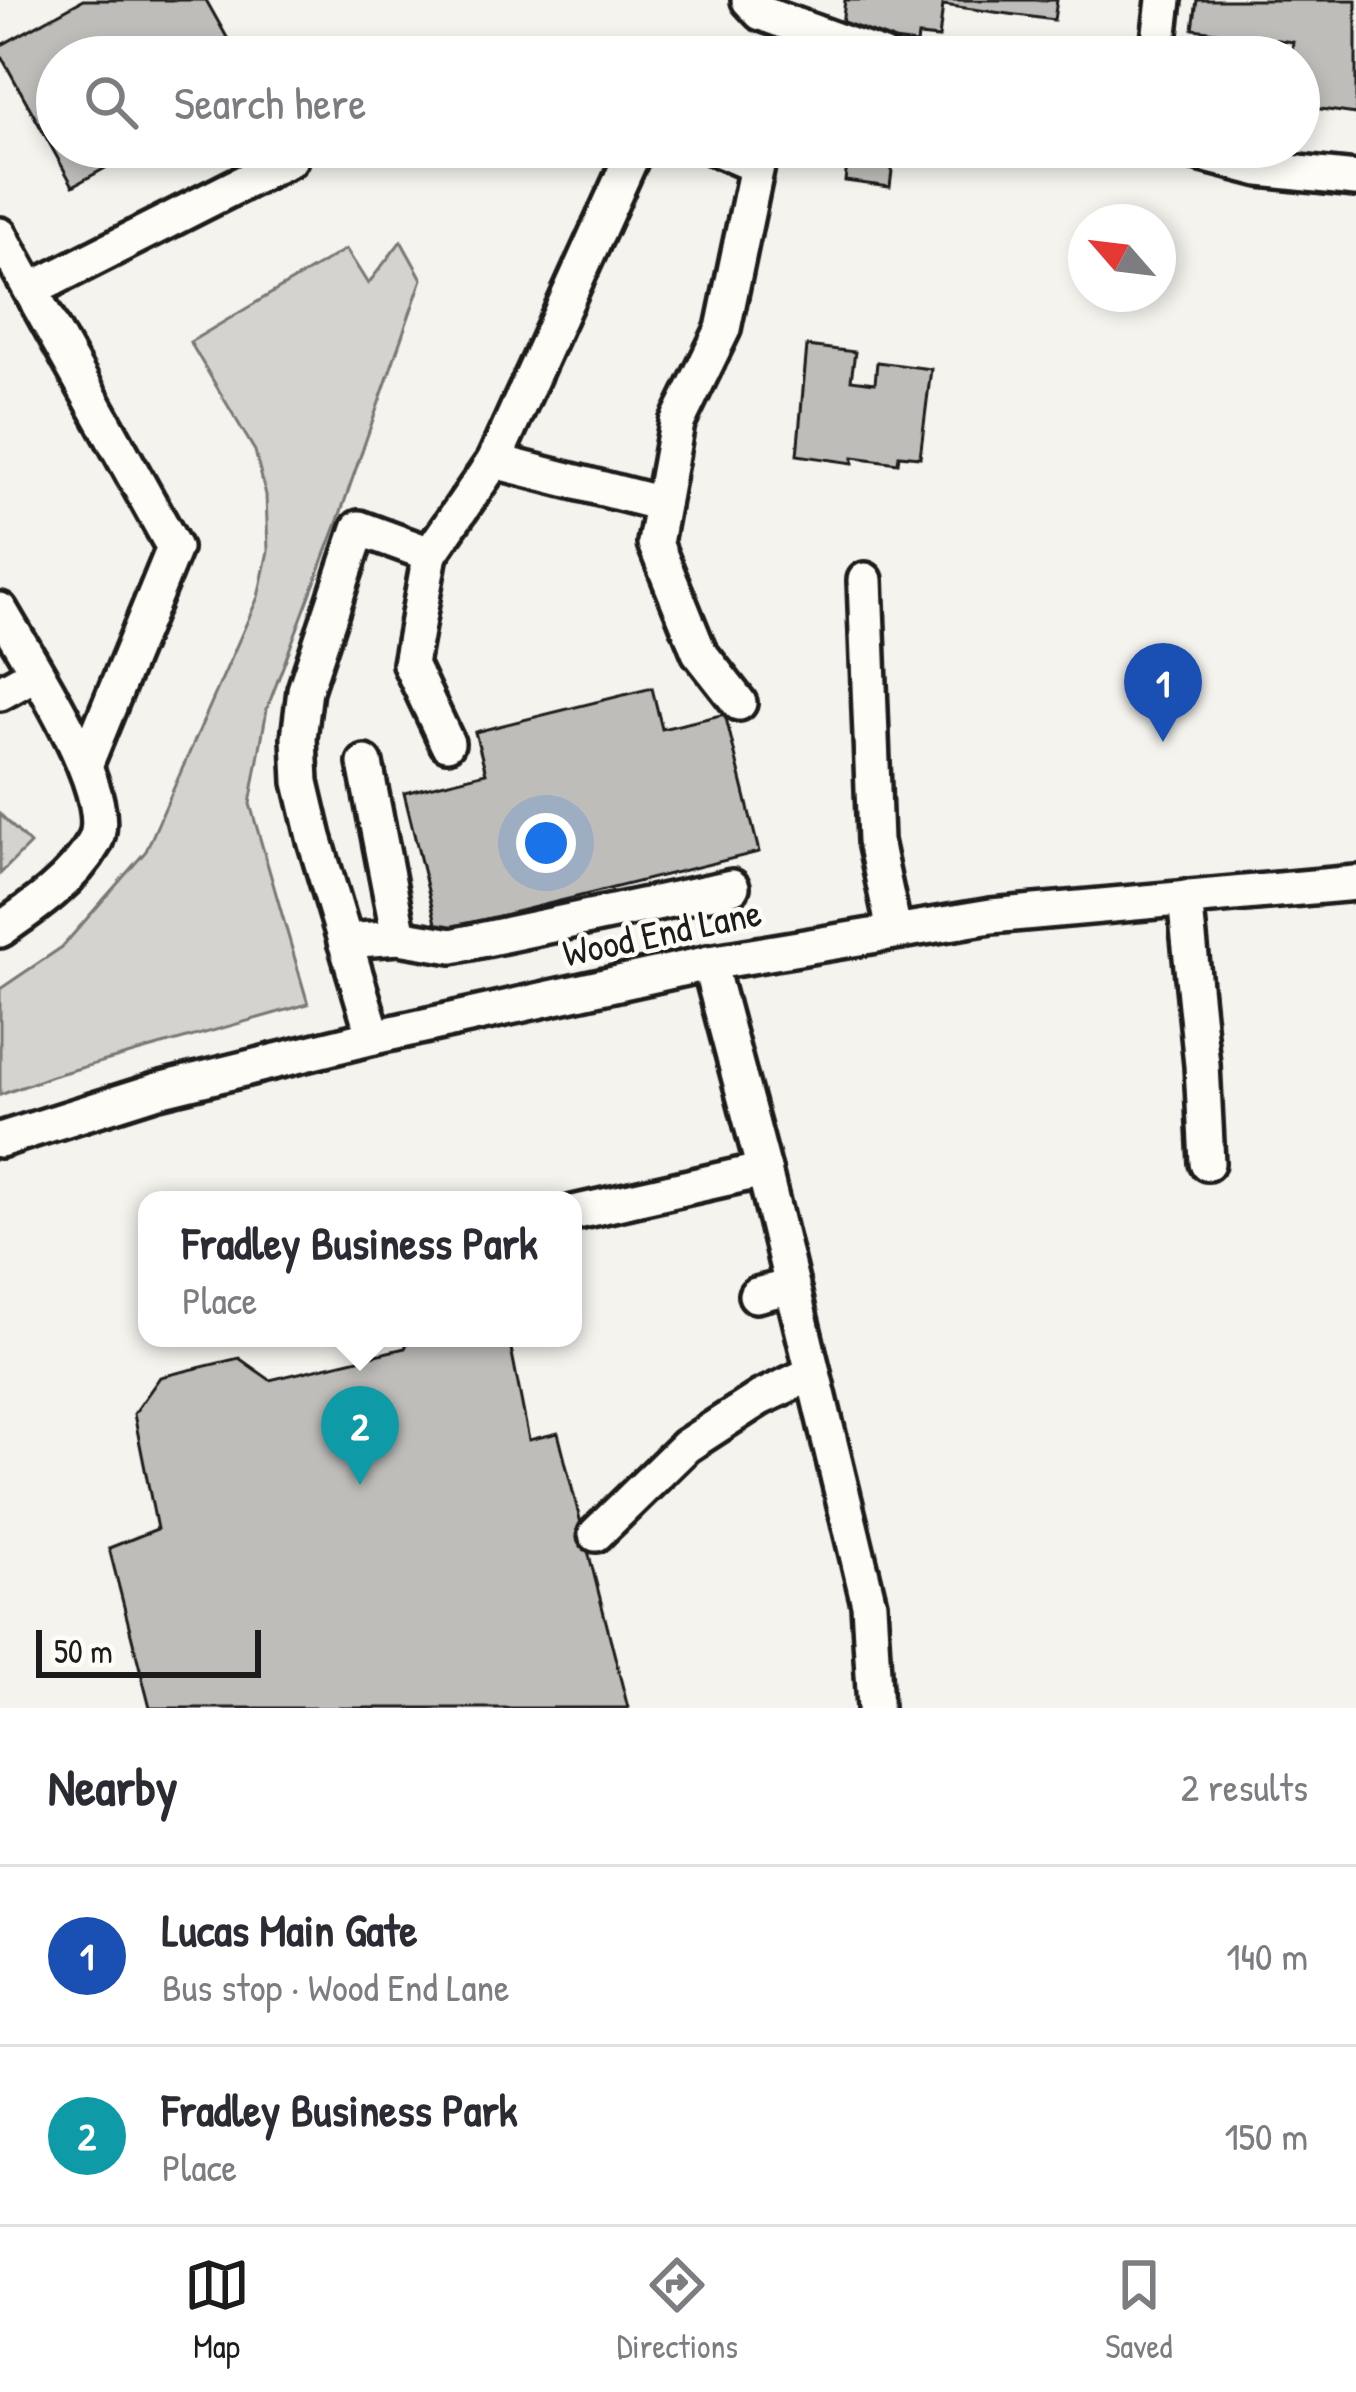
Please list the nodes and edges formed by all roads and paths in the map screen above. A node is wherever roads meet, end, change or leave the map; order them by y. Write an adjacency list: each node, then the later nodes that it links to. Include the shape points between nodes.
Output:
1 (749, 0): 3 (street, via 761,13)
2 (1164, 0): 4 (street)
3 (825, 36)
4 (1159, 36)
5 (272, 168): 11 (street)
6 (626, 168): 12 (street)
7 (757, 168): 13 (street, via 723,329 677,423)
8 (1256, 168): 9 (street)
9 (1356, 179)
10 (0, 235): 11 (street)
11 (31, 290): 21 (street, via 174,548)
12 (494, 460): 13 (street); 14 (street)
13 (662, 504): 19 (street, via 655,543 699,652)
14 (430, 554): 20 (street, via 410,664); 29 (street, via 359,528 305,690 301,782)
15 (865, 580): 27 (street, via 875,841)
16 (0, 610): 17 (street)
17 (36, 673): 18 (street); 21 (street)
18 (0, 693)
19 (739, 703)
20 (447, 743)
21 (86, 763): 26 (street, via 98,798 98,839 65,880)
22 (365, 763): 28 (street)
23 (1356, 883): 25 (street, Wood End Lane)
24 (732, 887): 28 (street, via 452,946)
25 (1185, 898): 27 (street, Wood End Lane); 33 (street)
26 (0, 930)
27 (894, 930): 30 (street, Wood End Lane)
28 (399, 937): 29 (street)
29 (345, 941): 31 (street)
30 (709, 963): 31 (street, Wood End Lane); 34 (street)
31 (374, 1036): 32 (street, Wood End Lane)
32 (0, 1140)
33 (1207, 1163)
34 (764, 1170): 35 (street); 36 (street)
35 (582, 1211)
36 (792, 1286): 37 (street); 38 (street)
37 (756, 1295)
38 (813, 1372): 39 (street, via 686,1446); 40 (street, via 869,1604)
39 (596, 1534)
40 (872, 1707)

